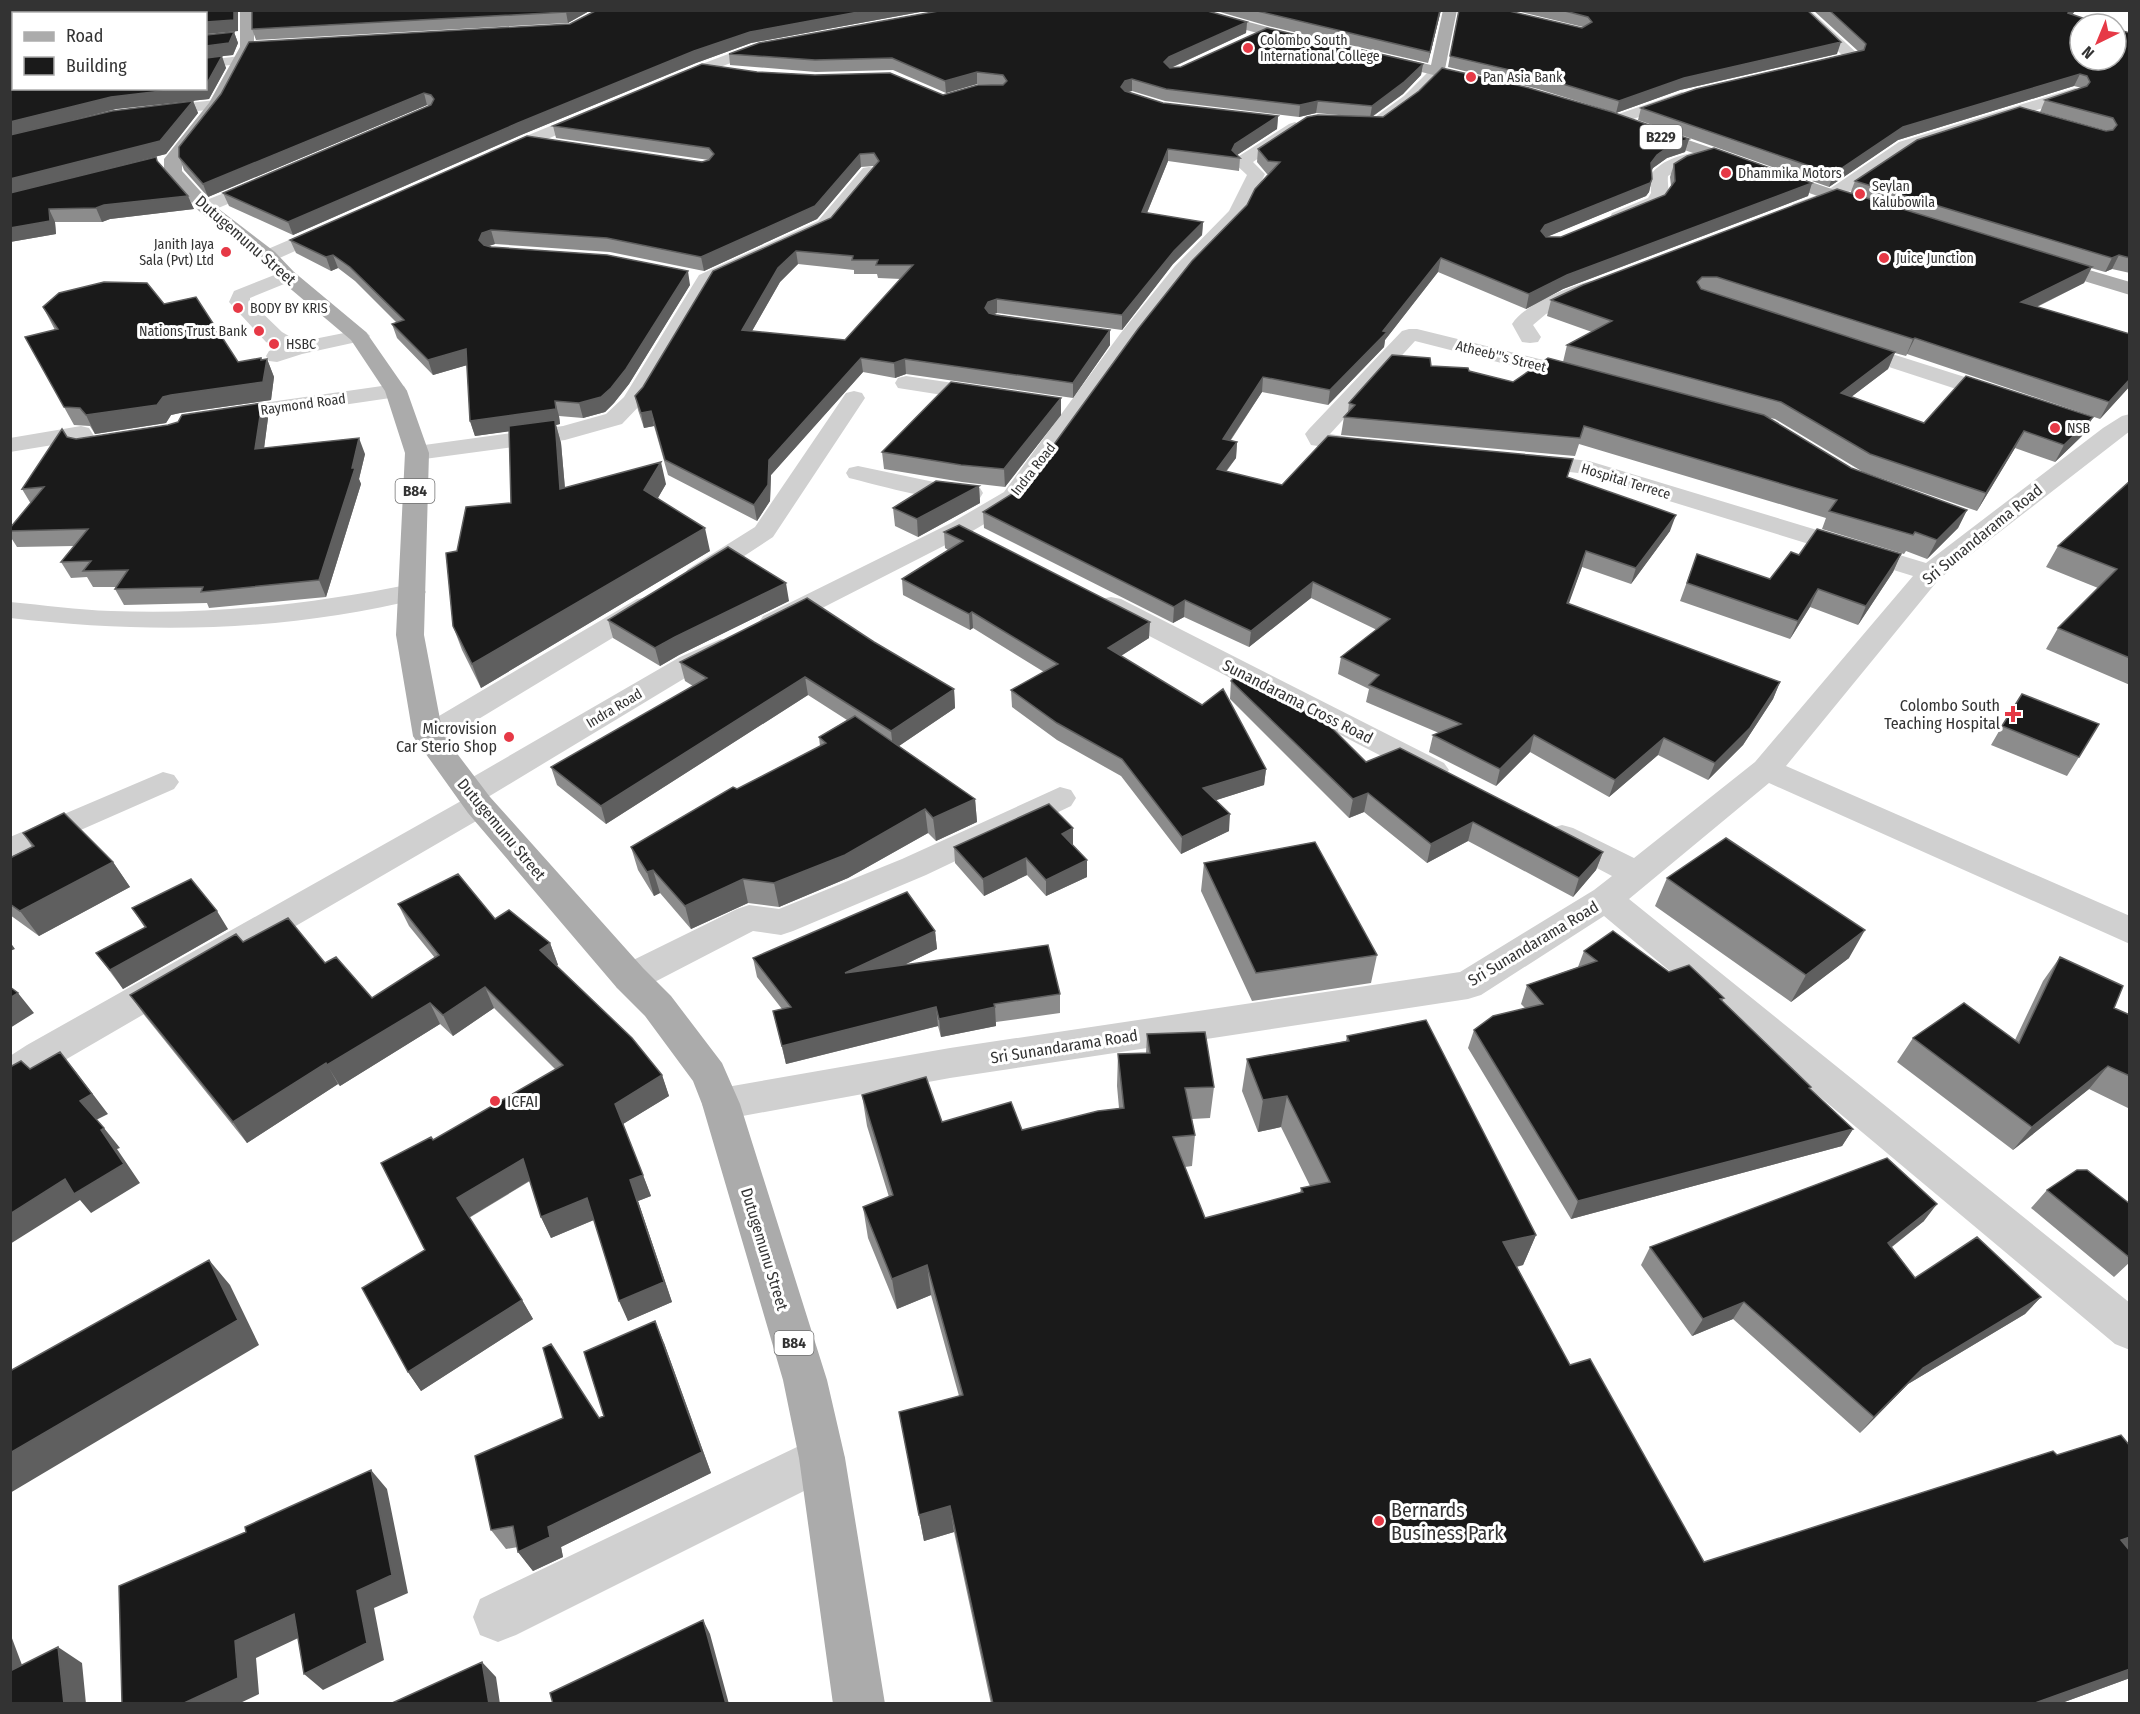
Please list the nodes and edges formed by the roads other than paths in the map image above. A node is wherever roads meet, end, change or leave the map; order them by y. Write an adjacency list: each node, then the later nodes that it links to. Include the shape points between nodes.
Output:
1 (247, 10): 8 (main road)
2 (1186, 10): 5 (main road)
3 (1450, 10): 14 (main road)
4 (1801, 10): 13 (street, via 1853,57)
5 (1264, 32): 6 (street); 9 (main road)
6 (1244, 41)
7 (791, 42): 12 (street, via 757,48)
8 (246, 45): 11 (street); 20 (main road, Dutugemunu Street / B84)
9 (1321, 45)
10 (1356, 52): 14 (main road)
11 (207, 64)
12 (702, 68): 15 (street); 16 (street)
13 (1797, 69)
14 (1437, 71): 17 (main road); 28 (street, via 1410,99 1374,125)
15 (736, 73)
16 (658, 86)
17 (1500, 86)
18 (1698, 92): 25 (street)
19 (2075, 93): 22 (street)
20 (216, 105): 23 (street); 36 (main road, Dutugemunu Street / B84, via 167,161)
21 (604, 109): 29 (street)
22 (2014, 111): 26 (street); 35 (street, via 1905,146)
23 (139, 114)
24 (1595, 114): 25 (main road, B229)
25 (1616, 120): 31 (main road, B229)
26 (2047, 121)
27 (1297, 122): 67 (street, Indra Road, via 1242,162 1256,174 1237,213 1117,338 1068,407)
28 (1350, 123)
29 (528, 141): 30 (street); 32 (street)
30 (564, 146)
31 (1708, 154): 35 (main road, B229); 40 (street, via 1670,167 1660,174 1660,193 1654,202)
32 (485, 160)
33 (869, 172): 45 (street, via 825,225)
34 (282, 175): 36 (street)
35 (1831, 196): 37 (main road, B229); 38 (street)
36 (205, 207): 41 (main road, Dutugemunu Street / B84)
37 (1881, 212)
38 (1777, 216)
39 (344, 222): 41 (street)
40 (1603, 224)
41 (268, 256): 44 (main road, Dutugemunu Street / B84)
42 (2026, 257): 47 (main road)
43 (685, 275): 45 (street)
44 (287, 276): 48 (main road, Dutugemunu Street / B84); 51 (street, via 241,295 239,302 274,337)
45 (706, 279): 64 (street, via 633,401 614,419 565,433)
46 (1604, 282): 49 (street, via 1539,310 1522,324)
47 (2130, 289)
48 (359, 336): 51 (street); 55 (main road, Dutugemunu Street / B84)
49 (1530, 337)
50 (1828, 340): 58 (street)
51 (296, 349): 52 (street)
52 (255, 365)
53 (1600, 381): 63 (street, Atheeb'''s Street, via 1409,335 1317,434 1319,440 1329,443)
54 (906, 383): 57 (street)
55 (396, 391): 59 (street, Raymond Road); 64 (main road, Dutugemunu Street / B84)
56 (854, 398): 74 (street, via 764,532)
57 (1010, 398)
58 (2020, 403)
59 (203, 419)
60 (2110, 426): 70 (street, Sri Sunandarama Road, via 1976,524)
61 (141, 436): 62 (street, via 84,445 81,433)
62 (10, 445)
63 (1389, 448)
64 (417, 453): 71 (main road, Dutugemunu Street / B84)
65 (1508, 459): 70 (street, Hospital Terrece, via 1580,466)
66 (858, 473): 67 (street, via 934,489)
67 (1013, 497): 68 (street, Indra Road)
68 (960, 528): 69 (street); 79 (street, Indra Road, via 690,663)
69 (992, 544)
70 (1930, 573): 75 (street, Sri Sunandarama Road)
71 (412, 592): 73 (street, via 354,604 194,621 122,620); 74 (main road, Dutugemunu Street / B84, via 410,635)
72 (1087, 593): 77 (street, Sunandarama Cross Road)
73 (10, 610)
74 (428, 736): 79 (main road, Dutugemunu Street / B84)
75 (1766, 769): 82 (street, Sri Sunandarama Road); 84 (street)
76 (163, 782): 81 (street)
77 (1457, 782)
78 (1060, 798): 85 (street, via 915,867 781,922 749,918)
79 (475, 799): 85 (main road, Dutugemunu Street / B84); 86 (street, Indra Road)
80 (1541, 825): 82 (street)
81 (10, 850)
82 (1636, 874): 83 (street, Sri Sunandarama Road)
83 (1606, 899): 87 (street, Sri Sunandarama Road, via 1468,985 950,1063); 88 (street)
84 (2130, 931)
85 (630, 978): 87 (main road, Dutugemunu Street / B84, via 658,1006 708,1074)
86 (10, 1076)
87 (721, 1104): 89 (main road, Dutugemunu Street / B84, via 805,1380)
88 (2130, 1330)
89 (822, 1458): 90 (street); 91 (main road, Dutugemunu Street / B84)
90 (498, 1617)
91 (860, 1704)

